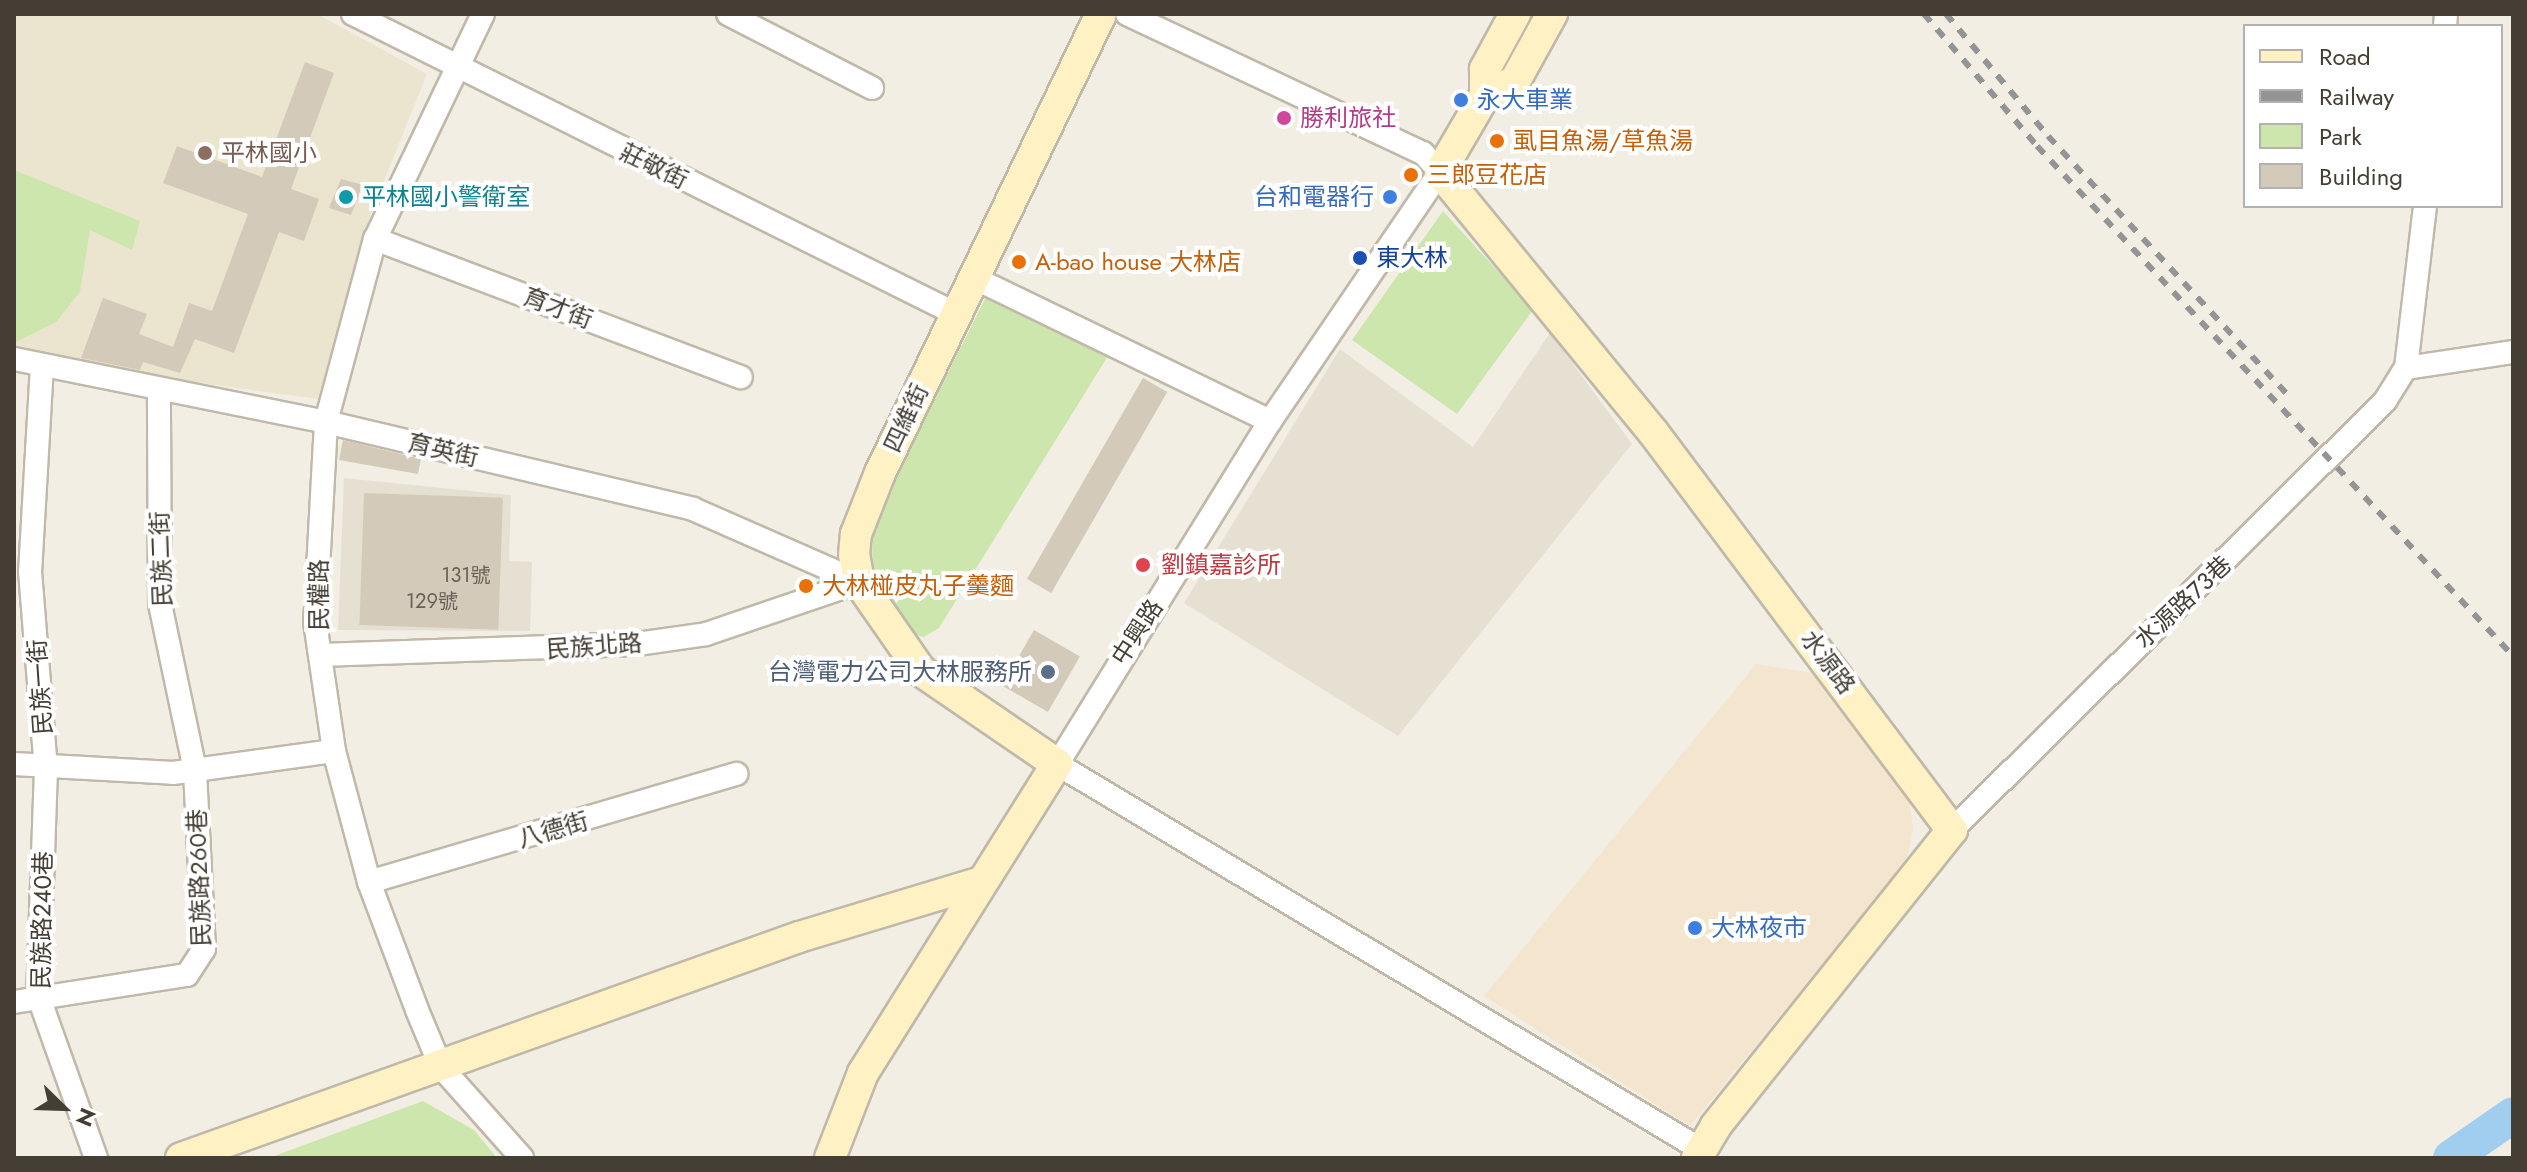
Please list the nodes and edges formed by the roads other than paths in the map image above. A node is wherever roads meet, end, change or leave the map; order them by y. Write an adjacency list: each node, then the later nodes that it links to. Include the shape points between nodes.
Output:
1 (353, 14): 8 (street, 莊敬街)
2 (483, 14): 8 (street, 民權路)
3 (728, 14): 10 (street)
4 (1101, 14): 14 (street, 四維街)
5 (1127, 14): 11 (street, via 1423,153)
6 (1515, 14): 9 (street, via 1485,69)
7 (1552, 14): 9 (street, via 1515,81)
8 (454, 69): 13 (street, 民權路); 15 (street, 莊敬街)
9 (1489, 87): 11 (street, 中興路)
10 (872, 88)
11 (1440, 172): 22 (street, 中興路); 33 (street, 水源路, via 1653,432)
12 (2425, 208): 19 (street)
13 (375, 239): 20 (street, 育才街); 23 (street, 民權路)
14 (974, 278): 15 (street, 四維街); 22 (street)
15 (956, 314): 25 (street, 四維街, via 856,534)
16 (2513, 352): 19 (street)
17 (14, 359): 18 (street, 育英街)
18 (42, 365): 21 (street, 育英街); 24 (street, 民族一街)
19 (2406, 368): 33 (street, 水源路73巷, via 2385,401 2267,525 2113,667)
20 (741, 377)
21 (159, 392): 23 (street, 育英街); 31 (street, 民族二街, via 160,604)
22 (1270, 421): 29 (street, 中興路)
23 (326, 422): 25 (street, 育英街, via 693,509); 26 (street, 民權路, via 315,622)
24 (22, 570): 30 (street, 民族一街)
25 (859, 582): 26 (street, 民族北路, via 706,634 637,644); 29 (street, via 921,671)
26 (320, 655): 27 (street, 民權路)
27 (334, 751): 31 (street); 34 (street, 民權路)
28 (14, 764): 30 (street)
29 (1057, 764): 35 (street, 中興路); 39 (street)
30 (46, 769): 31 (street); 36 (street, 民族路240巷)
31 (195, 770): 36 (street, 民族路260巷, via 200,962 187,975)
32 (736, 774): 34 (street, 八德街)
33 (1952, 830): 39 (street)
34 (369, 882): 38 (street, 民權路)
35 (981, 882): 38 (street, via 799,937); 43 (street, 中興路, via 863,1073)
36 (38, 995): 37 (street, 民族路260巷); 40 (street, 民族路240巷)
37 (14, 1002)
38 (441, 1067): 41 (street); 42 (street, 民權路)
39 (1699, 1154)
40 (96, 1158)
41 (181, 1158)
42 (522, 1158)
43 (830, 1158)

